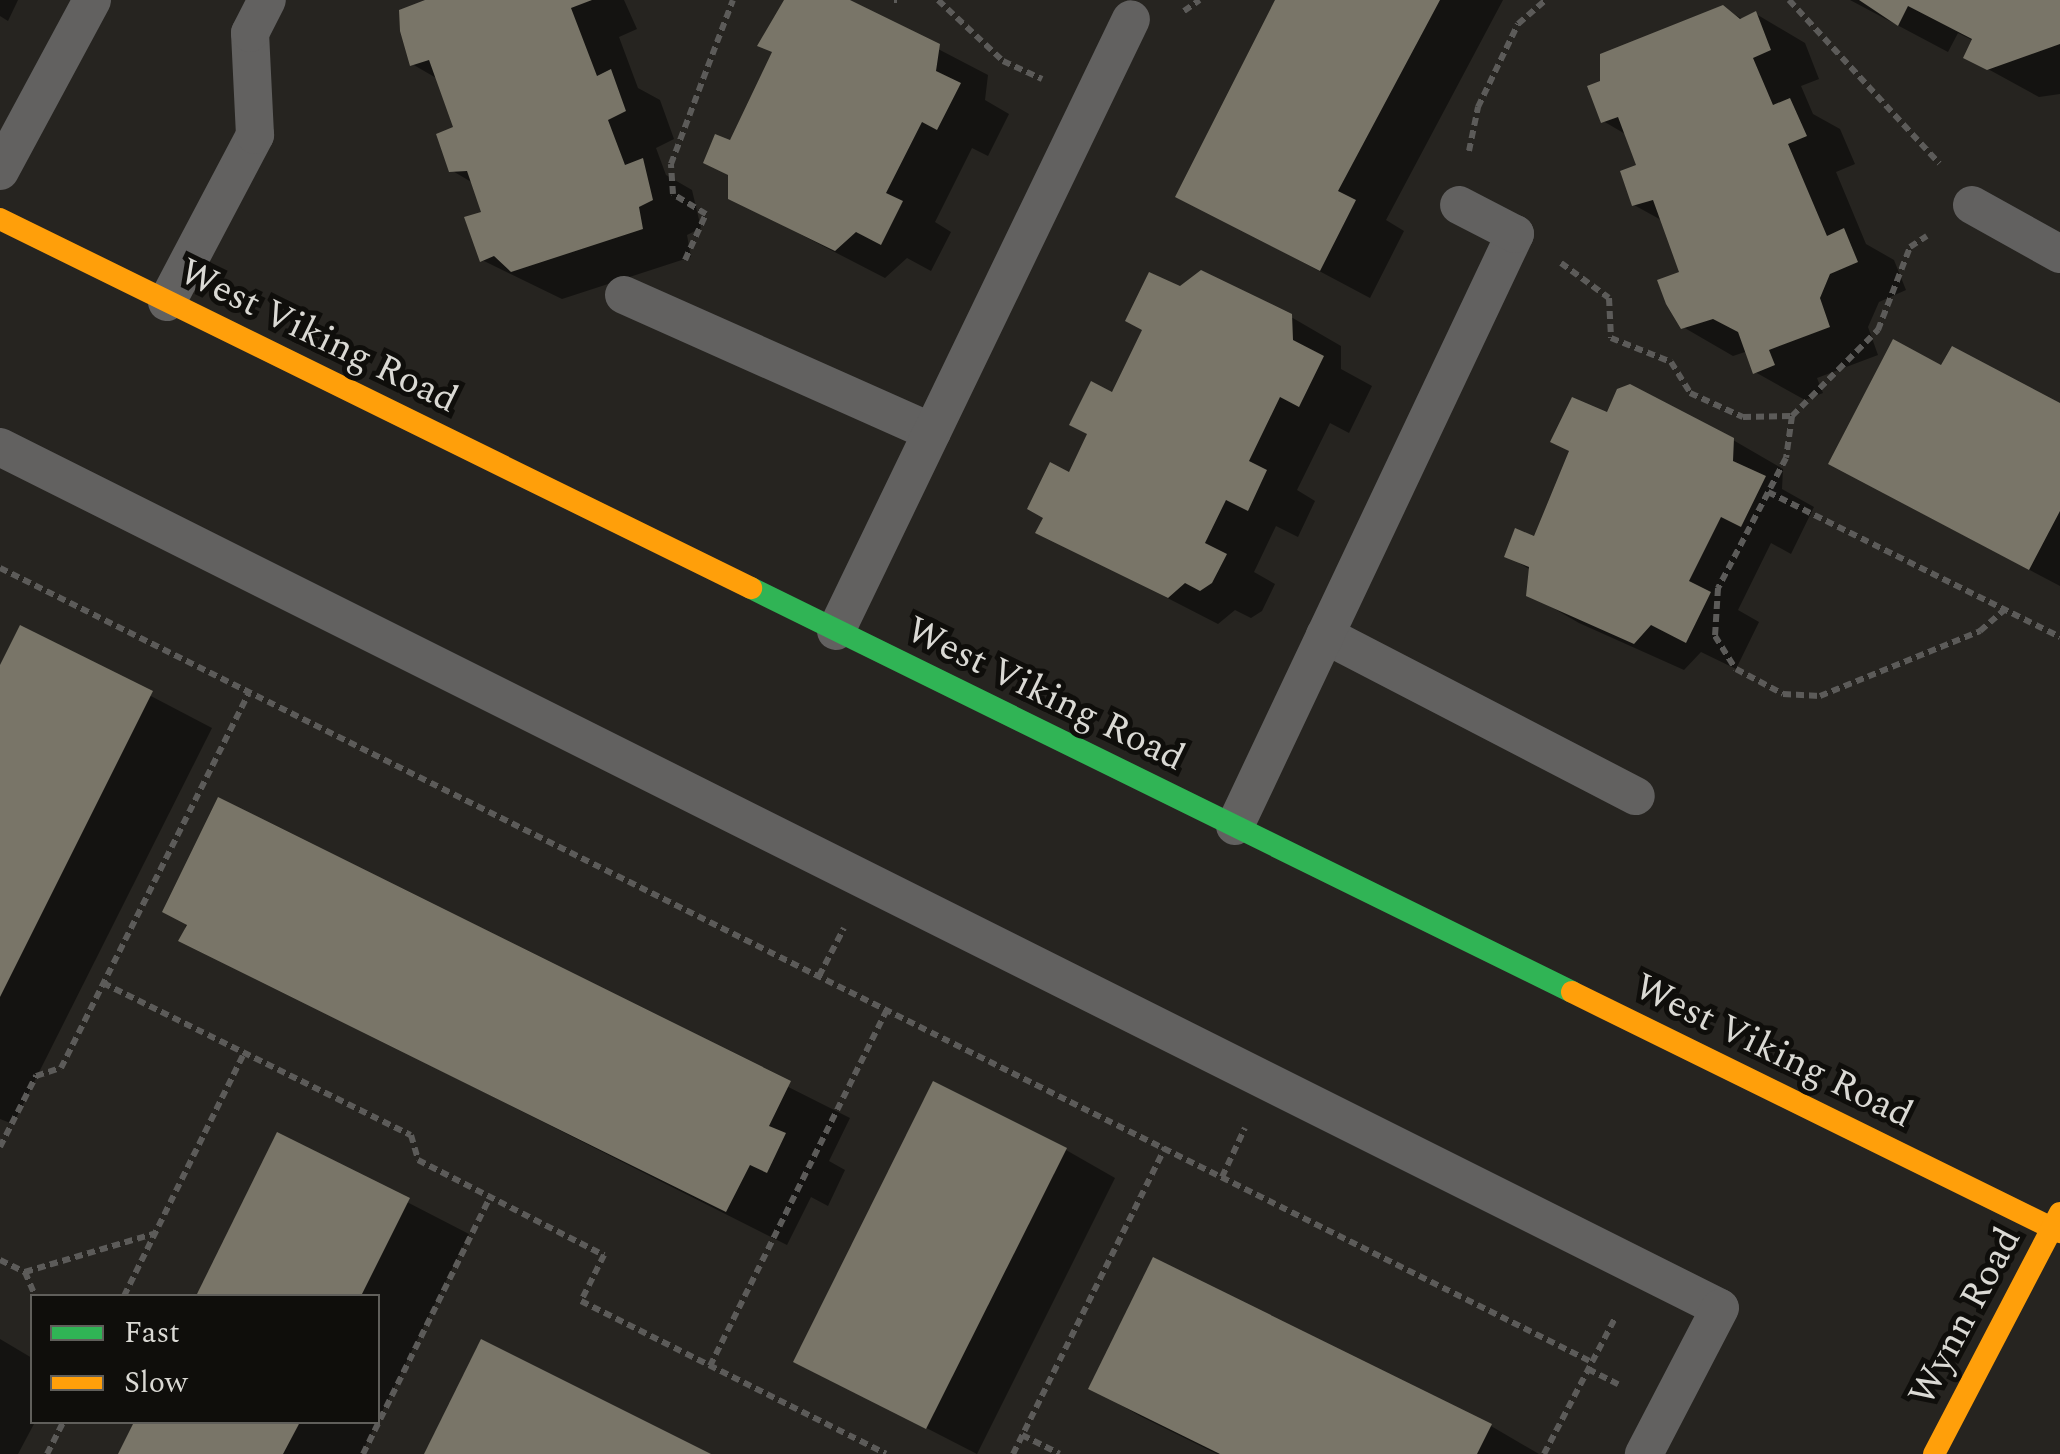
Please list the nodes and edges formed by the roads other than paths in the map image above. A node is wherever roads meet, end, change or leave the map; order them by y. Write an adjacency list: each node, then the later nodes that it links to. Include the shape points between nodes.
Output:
1 (92, 0): 4 (lane)
2 (267, 0): 10 (lane, via 250,32 255,135)
3 (1131, 18): 11 (lane)
4 (0, 171)
5 (1458, 205): 14 (lane, via 1515,234)
6 (1972, 205): 8 (lane)
7 (5, 233): 10 (street, West Viking Road)
8 (2060, 254)
9 (624, 295): 11 (lane)
10 (167, 302): 13 (street, West Viking Road)
11 (932, 432): 13 (lane)
12 (0, 448): 18 (lane, via 1720,1308)
13 (836, 631): 16 (street, West Viking Road)
14 (1325, 635): 15 (lane); 16 (lane)
15 (1636, 796)
16 (1235, 826): 17 (street, West Viking Road)
17 (2057, 1224): 19 (street, Wynn Road)
18 (1644, 1454)
19 (1934, 1454)

